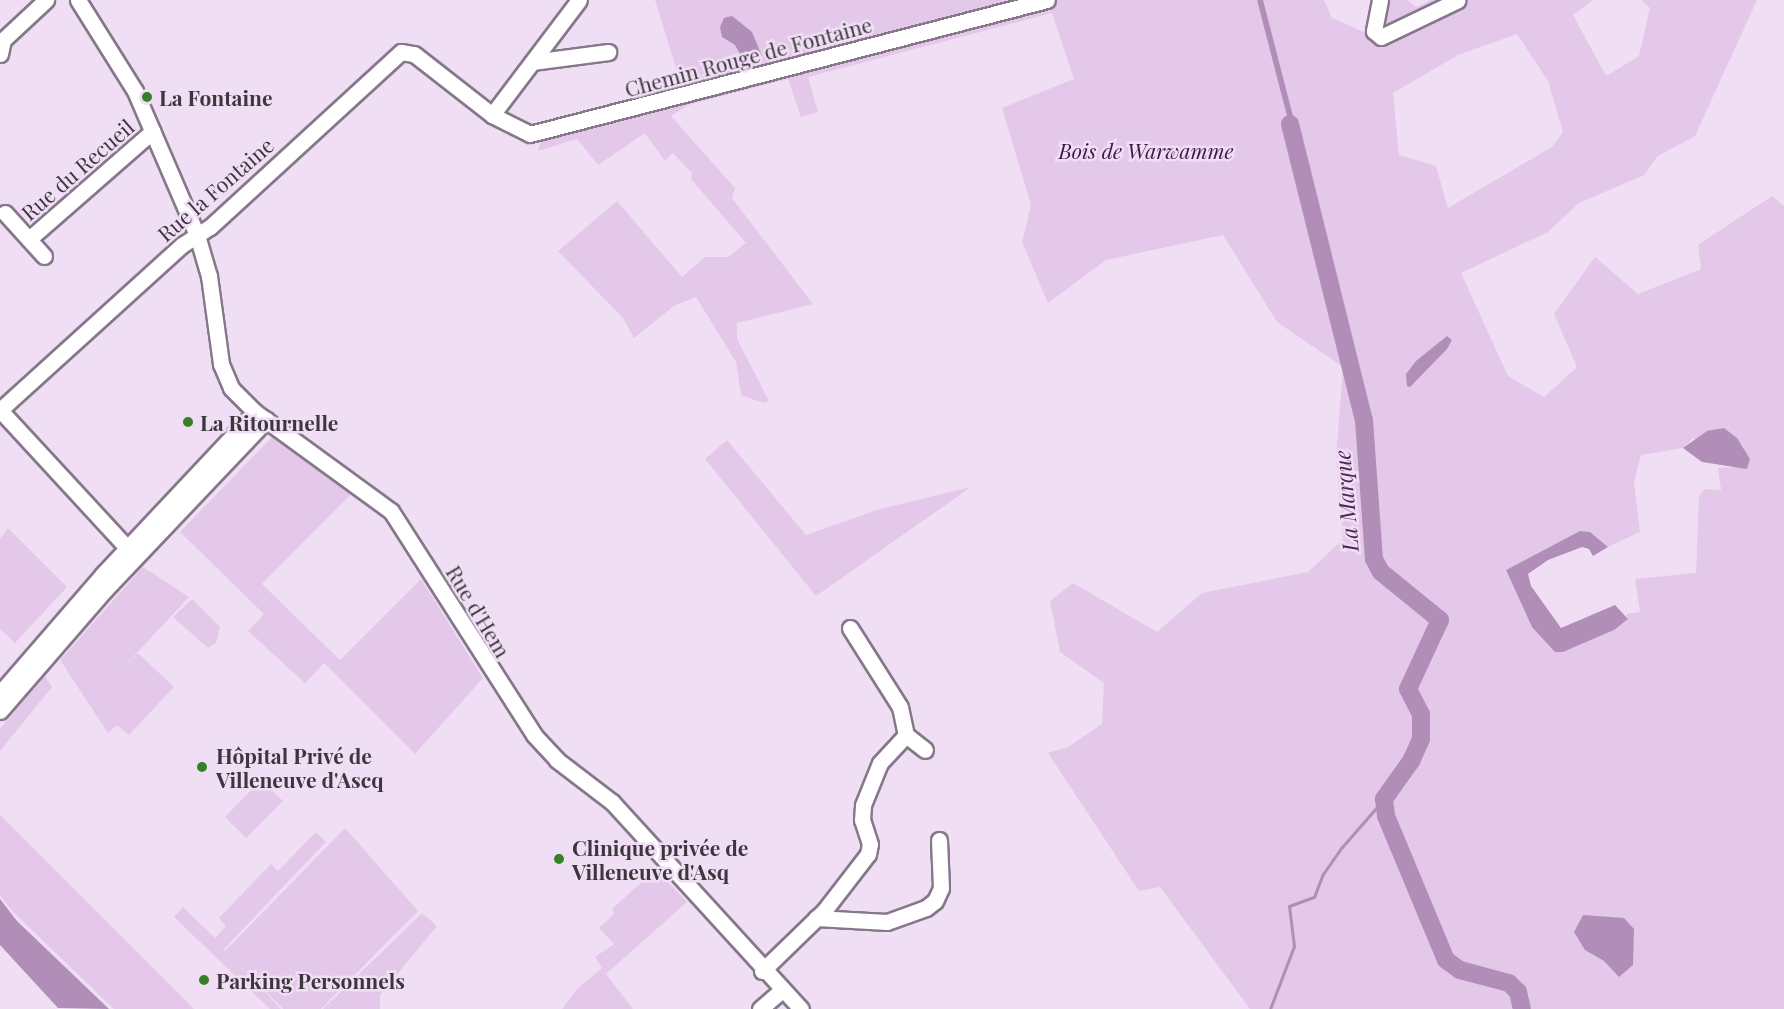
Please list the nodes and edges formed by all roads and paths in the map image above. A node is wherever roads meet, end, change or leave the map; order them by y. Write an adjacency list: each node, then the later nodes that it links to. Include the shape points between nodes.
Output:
1 (46, 0): 8 (street, via 3,40)
2 (78, 0): 11 (street, Rue du Recueil, via 124,69)
3 (579, 0): 9 (street)
4 (1047, 0): 12 (street, Chemin Rouge de Fontaine)
5 (1380, 0): 6 (street, via 1374,31 1381,37)
6 (1458, 0)
7 (608, 52): 9 (street)
8 (0, 54)
9 (532, 62): 10 (street)
10 (492, 115): 12 (street, Rue la Fontaine); 14 (street, Rue la Fontaine, via 414,54 401,52)
11 (153, 132): 14 (street, Rue du Recueil); 15 (street, Rue du Recueil)
12 (530, 134)
13 (5, 213): 15 (street, Rue du Recueil)
14 (197, 235): 17 (street, Rue la Fontaine); 18 (street, Rue d'Hem, via 209,276 222,370 235,394)
15 (29, 239): 16 (street, Rue du Recueil)
16 (44, 256)
17 (0, 410): 19 (street)
18 (261, 416): 19 (street); 27 (street, Rue d'Hem, via 391,511 534,735 557,760 612,802)
19 (131, 552): 21 (street); 22 (street)
20 (850, 628): 23 (street, via 900,707)
21 (0, 693)
22 (0, 711)
23 (906, 735): 24 (street); 26 (street, via 880,763 863,805 862,820 870,844 868,854)
24 (925, 750)
25 (939, 840): 26 (street, via 940,892 926,908 887,922)
26 (816, 918): 27 (street)
27 (762, 971): 28 (street, Rue d'Hem)
28 (782, 990): 29 (street); 30 (street, Rue d'Hem)
29 (760, 1009)
30 (801, 1009)

